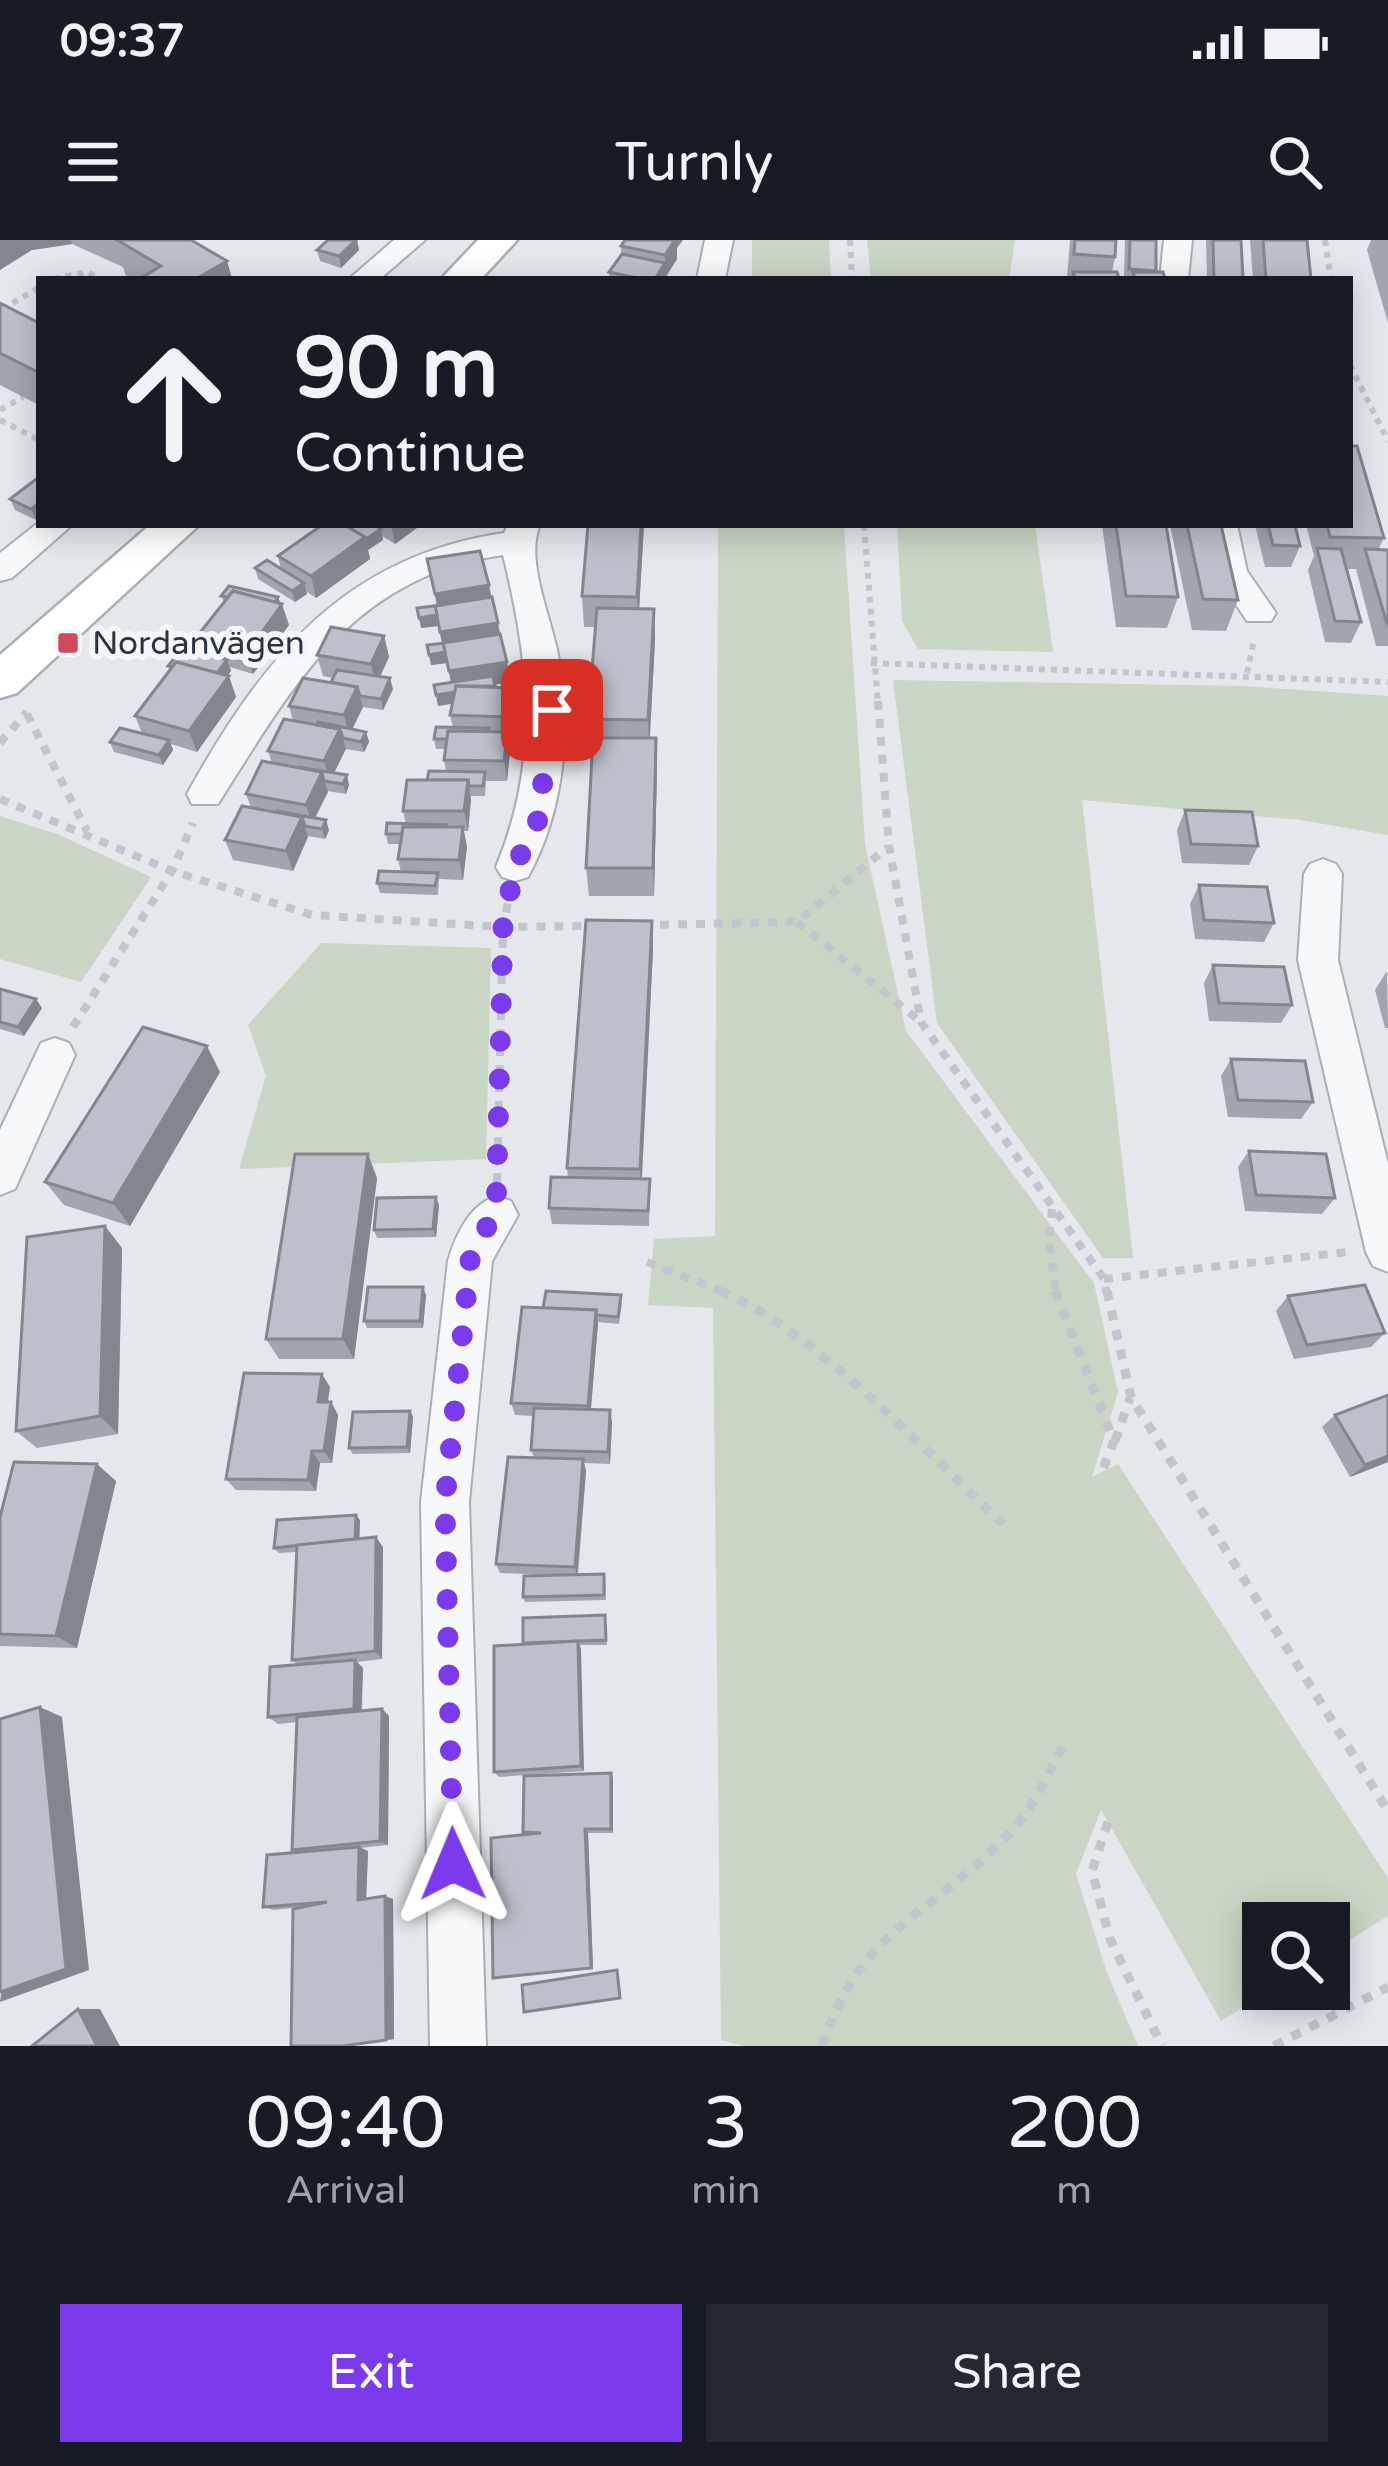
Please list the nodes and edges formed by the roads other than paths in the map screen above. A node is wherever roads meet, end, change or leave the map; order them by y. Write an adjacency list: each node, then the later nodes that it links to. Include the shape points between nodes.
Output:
1 (411, 240): 5 (street)
2 (499, 240): 6 (street)
3 (719, 240): 7 (street)
4 (1178, 240): 8 (street)
5 (367, 276)
6 (463, 276)
7 (712, 276)
8 (1174, 276)
9 (52, 528): 13 (street)
10 (174, 528): 15 (street)
11 (1222, 528): 14 (street, via 1231,573)
12 (520, 533): 16 (street, via 457,548 400,574 302,649); 17 (street, via 552,710 538,820)
13 (0, 570)
14 (1259, 613)
15 (14, 698)
16 (205, 794)
17 (515, 866)
18 (1323, 874): 22 (street, via 1318,960)
19 (55, 1055): 20 (street)
20 (0, 1175)
21 (496, 1214): 23 (street, via 470,1261 445,1502)
22 (1387, 1250)
23 (458, 2046)

